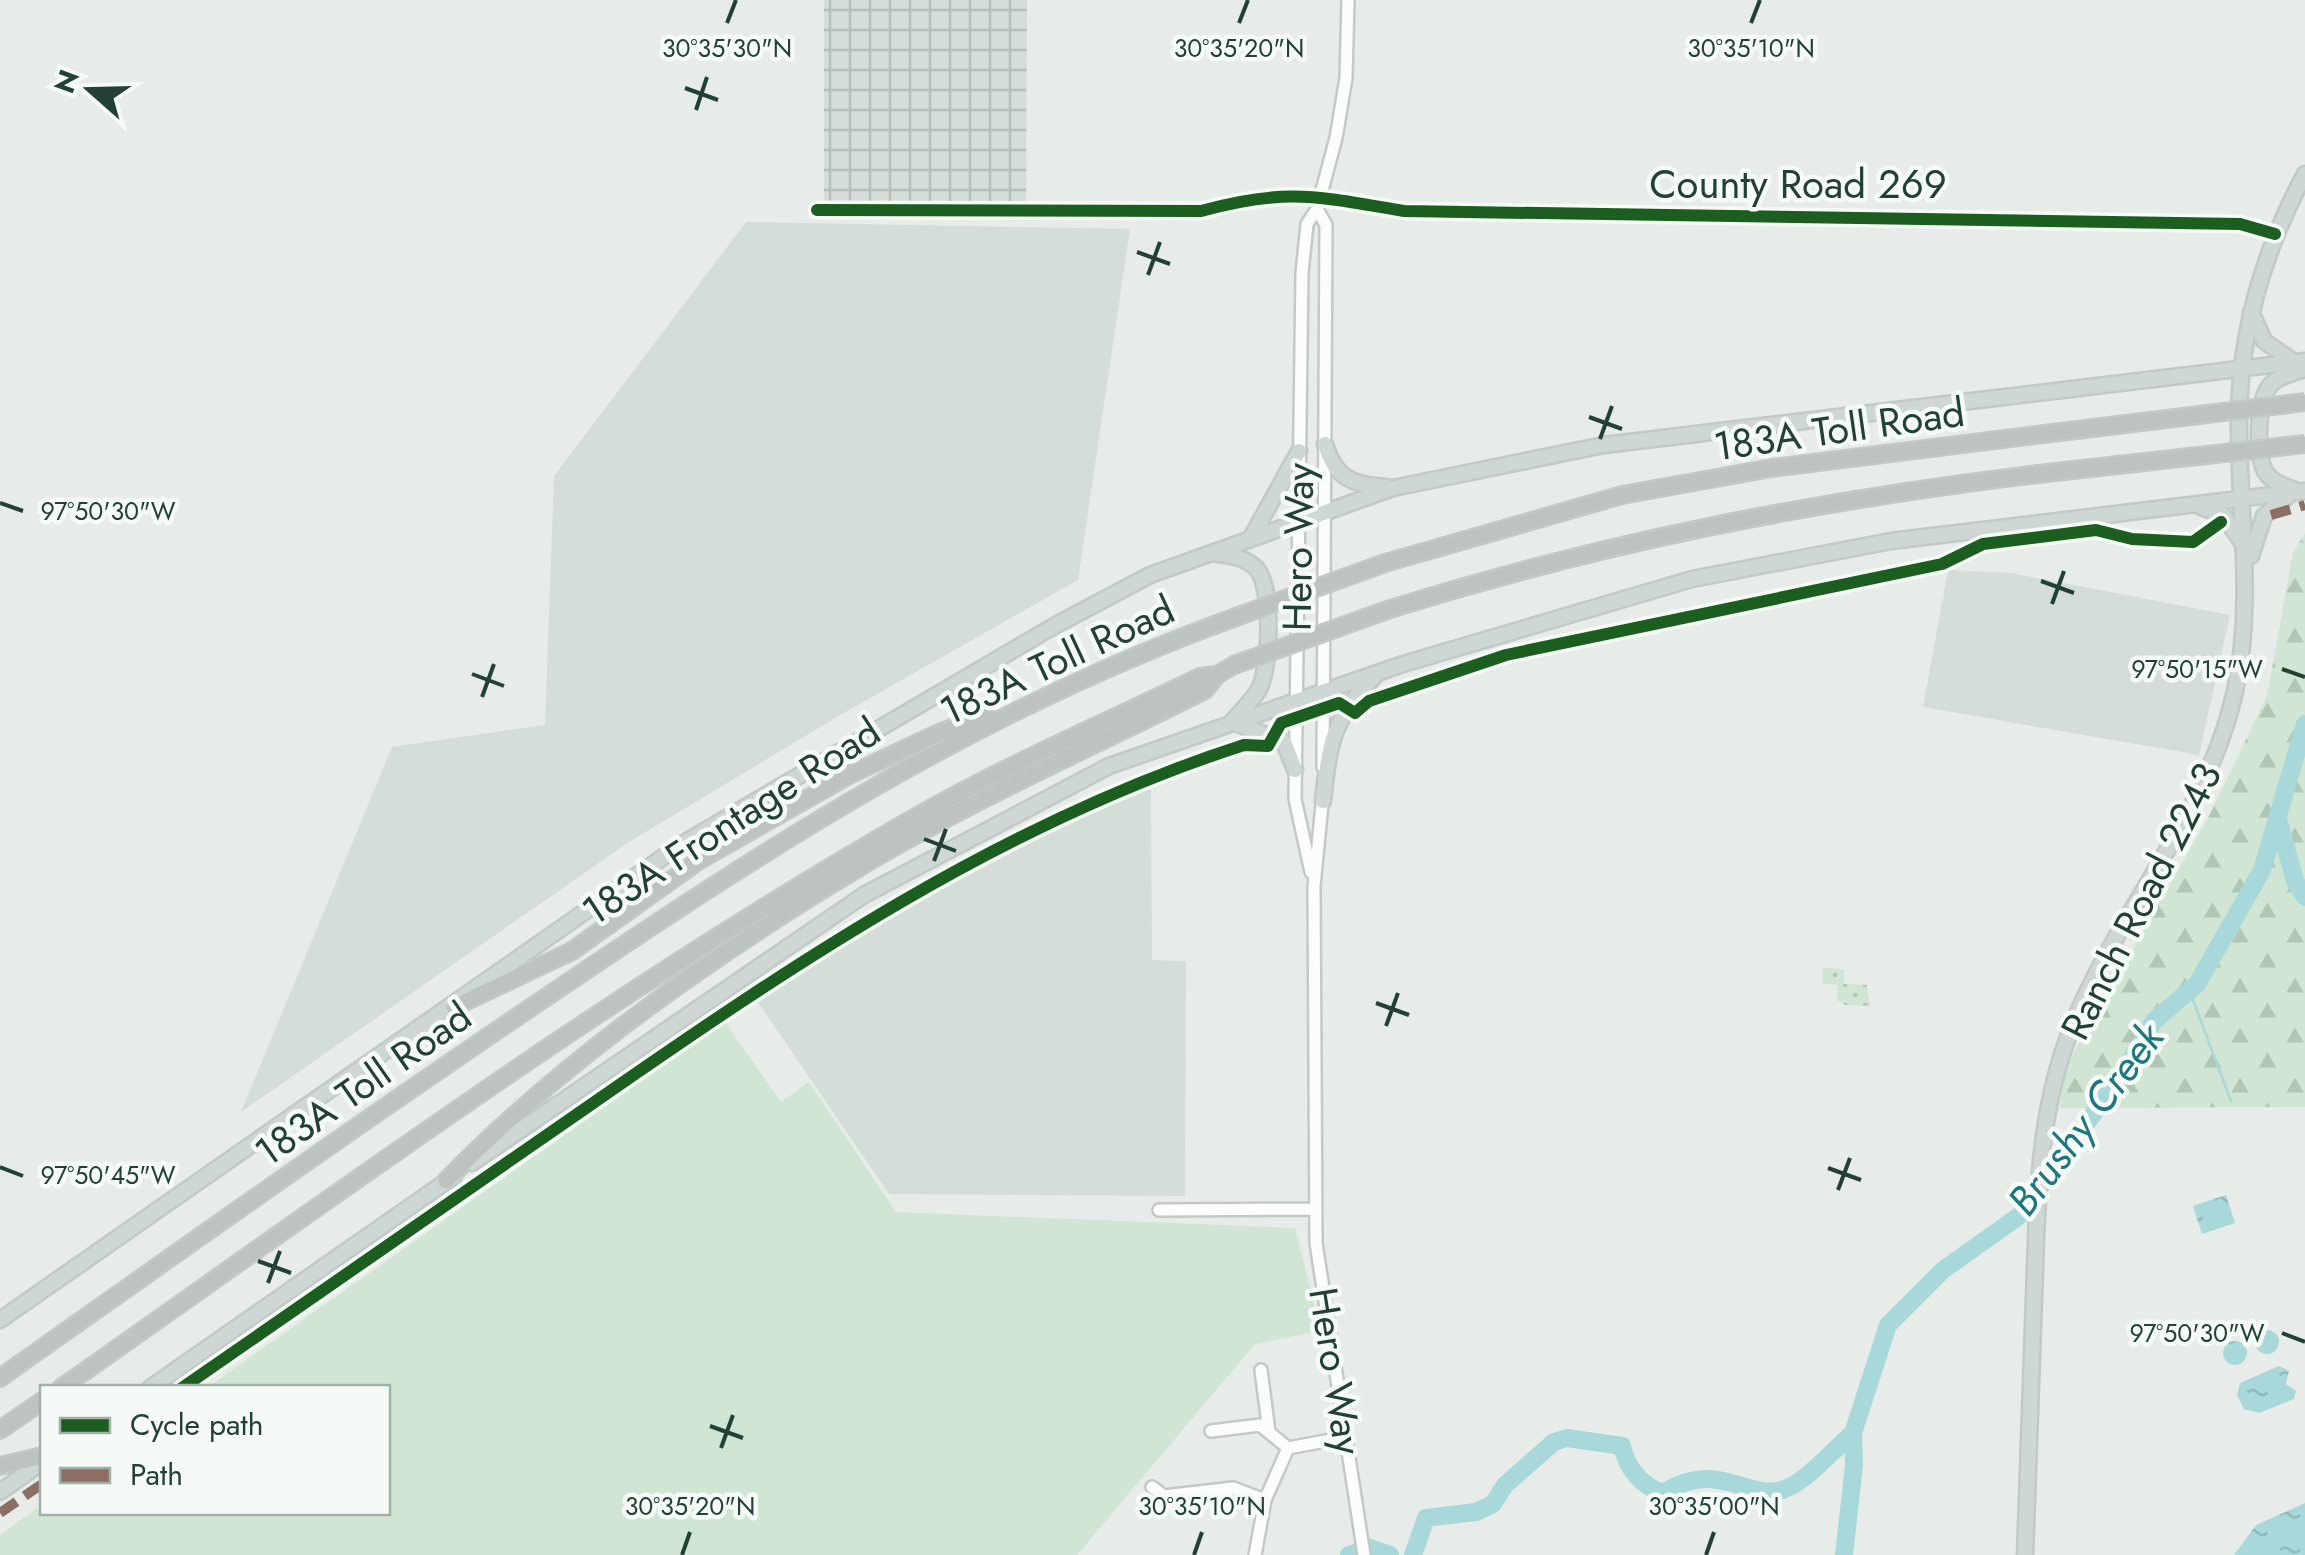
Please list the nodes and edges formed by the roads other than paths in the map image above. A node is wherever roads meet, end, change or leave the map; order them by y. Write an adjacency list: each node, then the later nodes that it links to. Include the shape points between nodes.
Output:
1 (1348, 0): 3 (street, Hero Way, via 1346,78)
2 (2305, 174): 6 (main road, Ranch Road 2243)
3 (1320, 194): 4 (street, Hero Way); 5 (street, County Road 269, via 1201,211); 6 (street, County Road 269, via 1404,210 2240,224)
4 (1317, 209): 11 (street, Hero Way, via 1326,224); 13 (street, Hero Way, via 1307,224 1302,273)
5 (817, 210)
6 (2275, 234): 7 (main road, Ranch Road 2243)
7 (2251, 312): 8 (main road, via 2264,341); 9 (main road, Ranch Road 2243)
8 (2301, 365): 9 (main road, 183A Frontage Road); 15 (main road, via 2267,388 2260,429 2263,469 2278,484)
9 (2243, 368): 14 (main road, 183A Frontage Road, via 1604,445); 16 (main road, Ranch Road 2243)
10 (2305, 402): 28 (highway, 183A Toll Road, bridge, via 1772,468 1622,496 1385,563 1130,656)
11 (1325, 444): 14 (main road, via 1343,478); 18 (street, Hero Way)
12 (2305, 444): 25 (highway, 183A Toll Road, bridge, via 1859,496 1672,533 1509,572)
13 (1299, 451): 19 (street, Hero Way); 20 (main road)
14 (1393, 488): 18 (main road, 183A Frontage Road)
15 (2303, 491): 16 (main road); 23 (main road, via 2269,508)
16 (2242, 497): 17 (main road); 21 (main road, Ranch Road 2243)
17 (2178, 504): 21 (main road, via 2223,515); 24 (main road, via 1891,541 1692,580)
18 (1324, 512): 19 (main road, 183A Frontage Road); 26 (street, Hero Way)
19 (1298, 520): 20 (main road, 183A Frontage Road); 27 (street, Hero Way)
20 (1251, 537): 22 (main road, 183A Frontage Road)
21 (2245, 548): 23 (main road, Ranch Road 2243)
22 (1211, 552): 29 (main road, via 1247,561 1265,586 1264,676); 33 (main road, 183A Frontage Road, via 1150,575 852,741 679,846)
23 (2246, 576): 56 (main road, Ranch Road 2243, via 2242,656 2214,762 2077,1015 2058,1066 2041,1156)
24 (1379, 673): 26 (main road); 31 (main road, via 1336,723)
25 (1216, 675): 34 (highway, via 1206,690 876,858 775,923 568,1067); 40 (highway, 183A Toll Road, via 987,781 840,862 552,1044)
26 (1323, 692): 27 (main road); 31 (street, Hero Way)
27 (1296, 700): 29 (main road); 30 (street, Hero Way)
28 (1029, 702): 33 (highway, via 941,732 849,775 698,862 572,951); 39 (highway, 183A Toll Road, via 769,847)
29 (1232, 722): 30 (main road, via 1284,742); 34 (main road, via 1110,766 864,895)
30 (1295, 770): 32 (street, Hero Way)
31 (1323, 801): 32 (street, Hero Way)
32 (1314, 886): 35 (street, Hero Way)
33 (454, 1007): 37 (main road, 183A Frontage Road)
34 (446, 1181): 41 (main road)
35 (1316, 1209): 36 (street); 46 (street, Hero Way, via 1322,1298)
36 (1160, 1210)
37 (0, 1320)
38 (1260, 1370): 45 (street)
39 (0, 1378)
40 (65, 1385)
41 (154, 1385)
42 (40, 1401): 43 (highway)
43 (0, 1430)
44 (1211, 1430): 45 (street, via 1260,1425)
45 (1269, 1432): 47 (street)
46 (1347, 1437): 47 (street); 55 (street, Hero Way)
47 (1288, 1448): 53 (street)
48 (40, 1459): 50 (highway)
49 (40, 1461): 52 (main road)
50 (0, 1466)
51 (1152, 1487): 53 (street, via 1164,1496 1233,1488)
52 (0, 1492)
53 (1265, 1500): 54 (street)
54 (1255, 1555)
55 (1364, 1555)
56 (2024, 1555)

